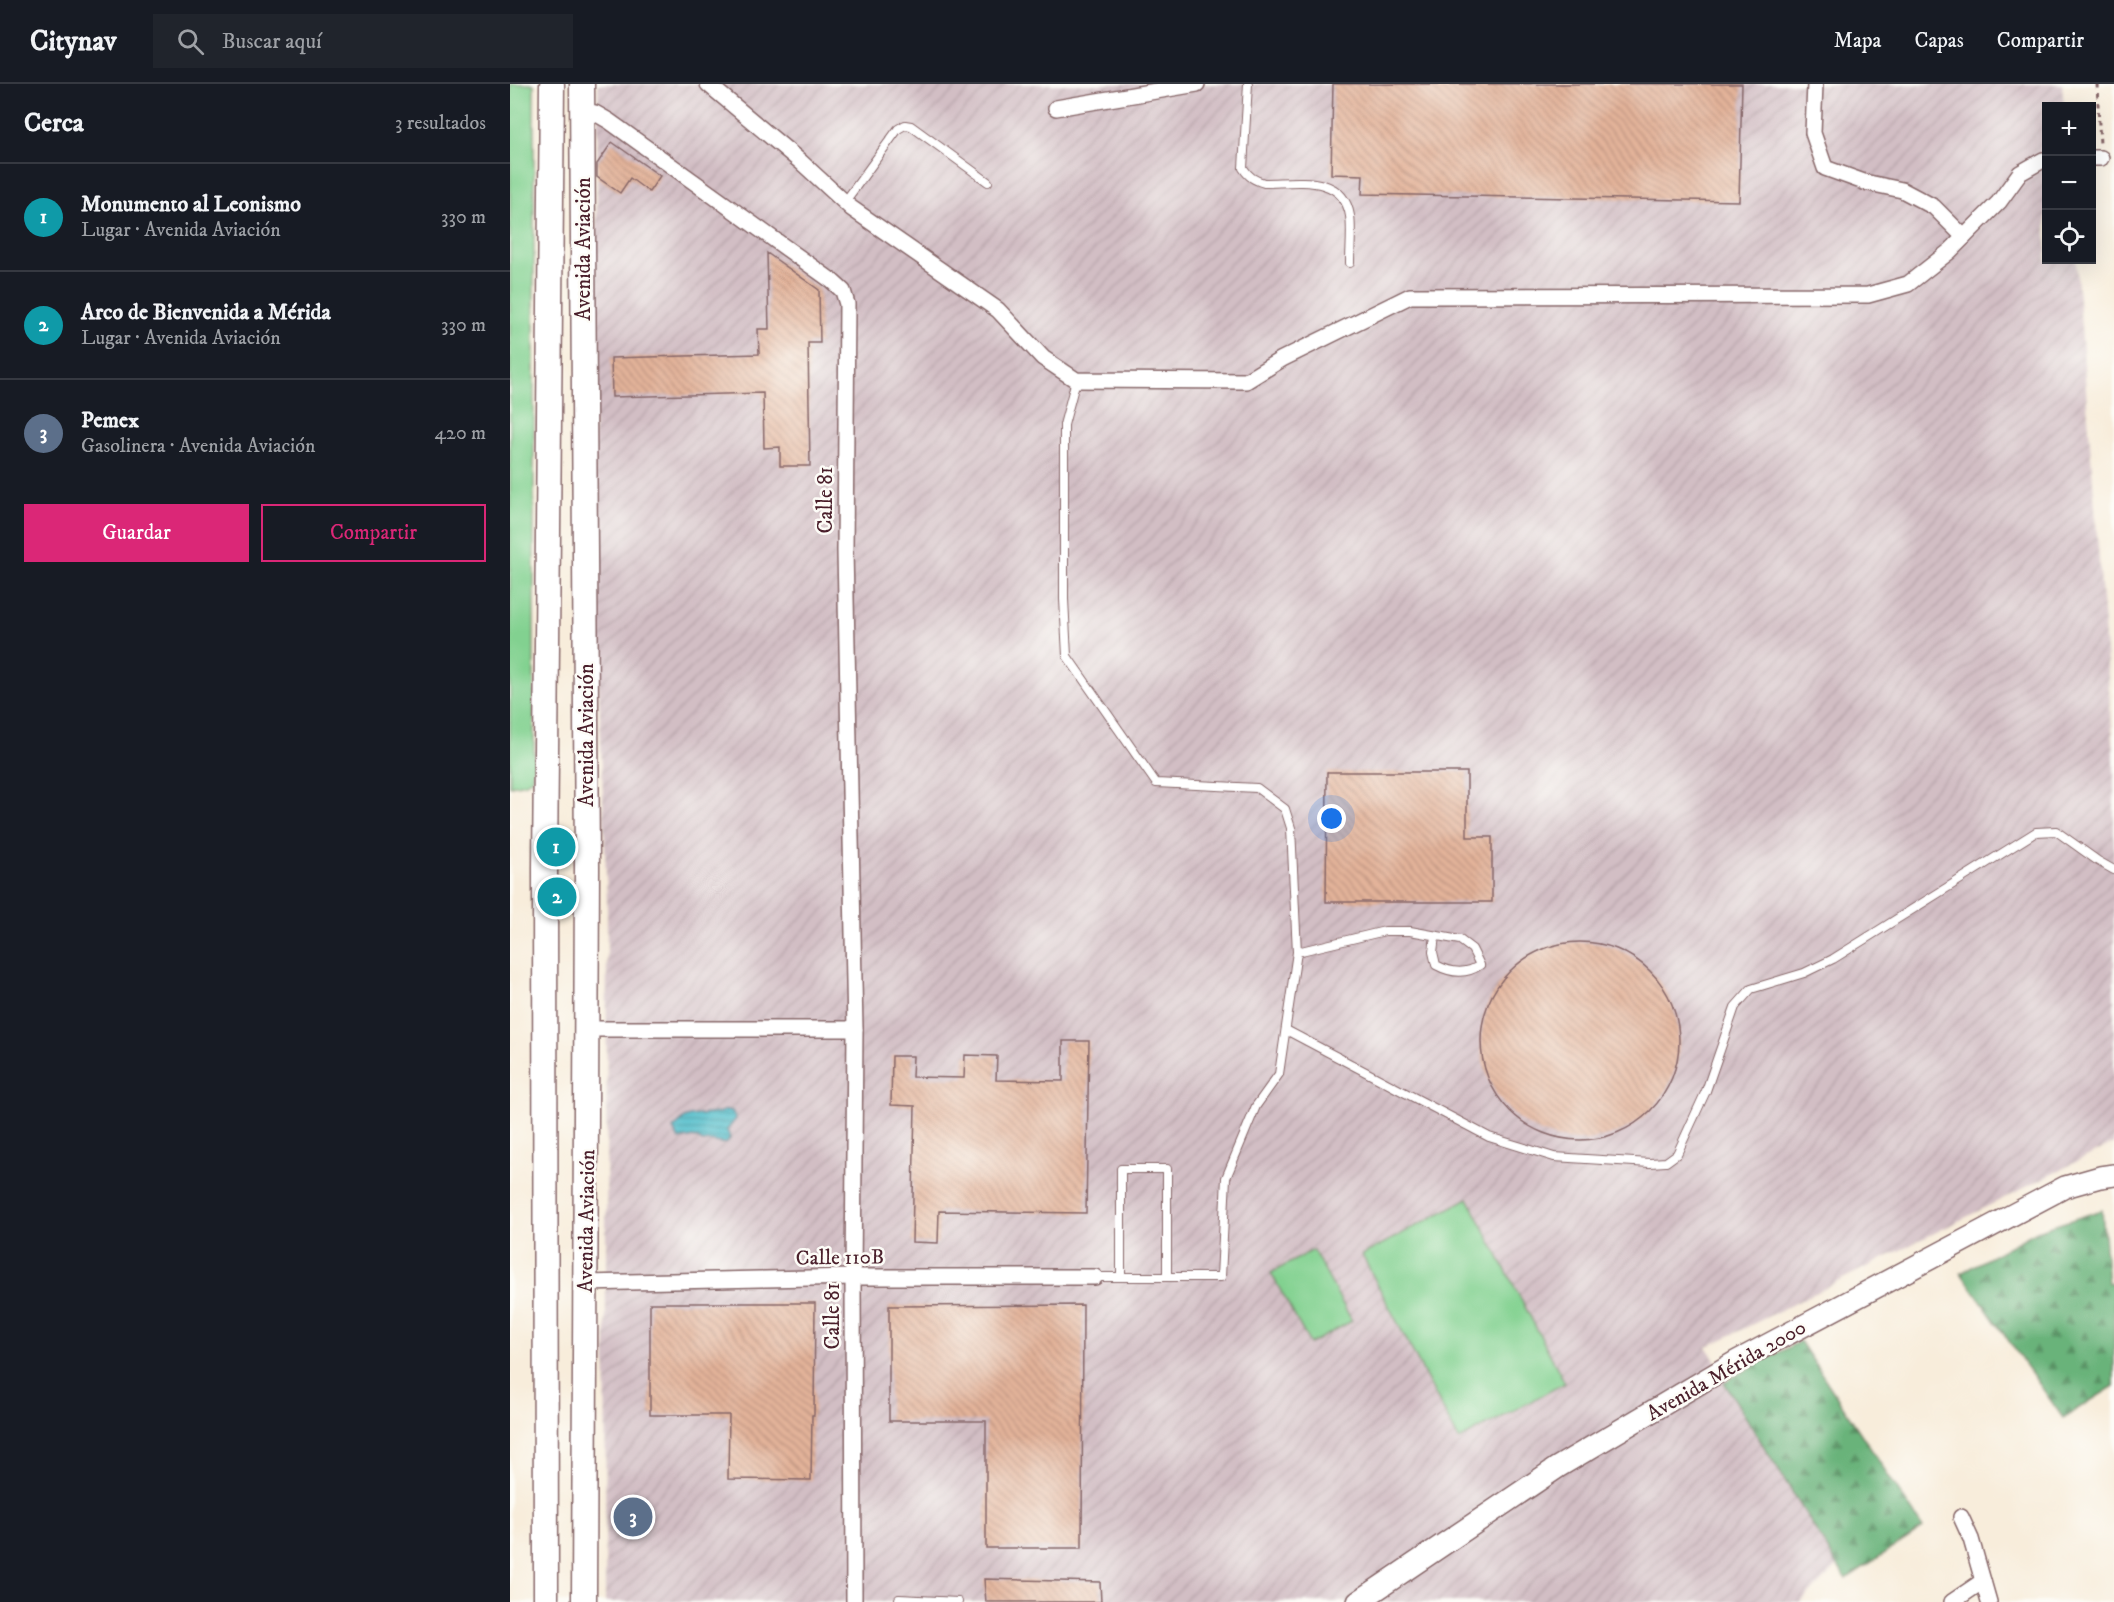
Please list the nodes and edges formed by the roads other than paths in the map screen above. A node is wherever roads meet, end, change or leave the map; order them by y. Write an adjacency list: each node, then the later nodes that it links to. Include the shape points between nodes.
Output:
1 (552, 84): 29 (main road, Avenida Aviación, via 545,868)
2 (582, 84): 8 (main road, Avenida Aviación)
3 (708, 84): 11 (street)
4 (1197, 84): 7 (street)
5 (1248, 84): 13 (lane, via 1243,168 1248,176 1264,183 1321,183 1332,187 1347,203)
6 (1815, 84): 12 (street, via 1813,133 1825,168 1902,190 1934,207)
7 (1056, 108)
8 (582, 110): 18 (main road, Avenida Aviación); 19 (street, Calle 81, via 609,121 843,291 847,304 845,551)
9 (2042, 161): 12 (street, via 2020,173 1999,202)
10 (988, 182): 11 (lane, via 905,125 898,129)
11 (844, 202): 14 (street, via 998,310 1043,358)
12 (1964, 237): 14 (street, via 1908,284 1868,295 1410,296 1246,381)
13 (1350, 263)
14 (1076, 380): 17 (lane, via 1064,425 1067,656 1156,783 1257,788 1285,809 1292,828)
15 (2114, 870): 20 (lane, via 2056,831 2036,832 1833,959 1804,973 1751,989 1736,1007 1706,1091 1677,1154 1666,1162 1554,1157 1489,1137)
16 (1435, 936): 16 (lane, via 1460,940 1472,949 1480,965 1471,971 1445,970 1436,964); 17 (lane, via 1385,931)
17 (1297, 952): 20 (lane)
18 (587, 1029): 19 (street); 26 (main road, Avenida Aviación)
19 (855, 1029): 22 (street, Calle 81)
20 (1286, 1030): 25 (lane, via 1279,1074 1256,1106 1226,1178 1221,1278)
21 (2114, 1175): 34 (main road, Avenida Mérida 2000, via 2065,1186 1737,1361 1558,1467)
22 (853, 1277): 23 (street, Calle 110B); 26 (street, Calle 110B); 31 (street, Calle 81)
23 (1095, 1277): 24 (lane)
24 (1121, 1277): 25 (lane); 25 (lane, via 1121,1169 1167,1169)
25 (1167, 1277)
26 (585, 1283): 30 (main road, Avenida Aviación)
27 (1961, 1517): 28 (street)
28 (1983, 1581): 35 (street); 36 (street)
29 (546, 1602)
30 (584, 1602)
31 (854, 1602)
32 (899, 1602): 33 (lane)
33 (958, 1602)
34 (1358, 1602)
35 (1952, 1602)
36 (1989, 1602)

